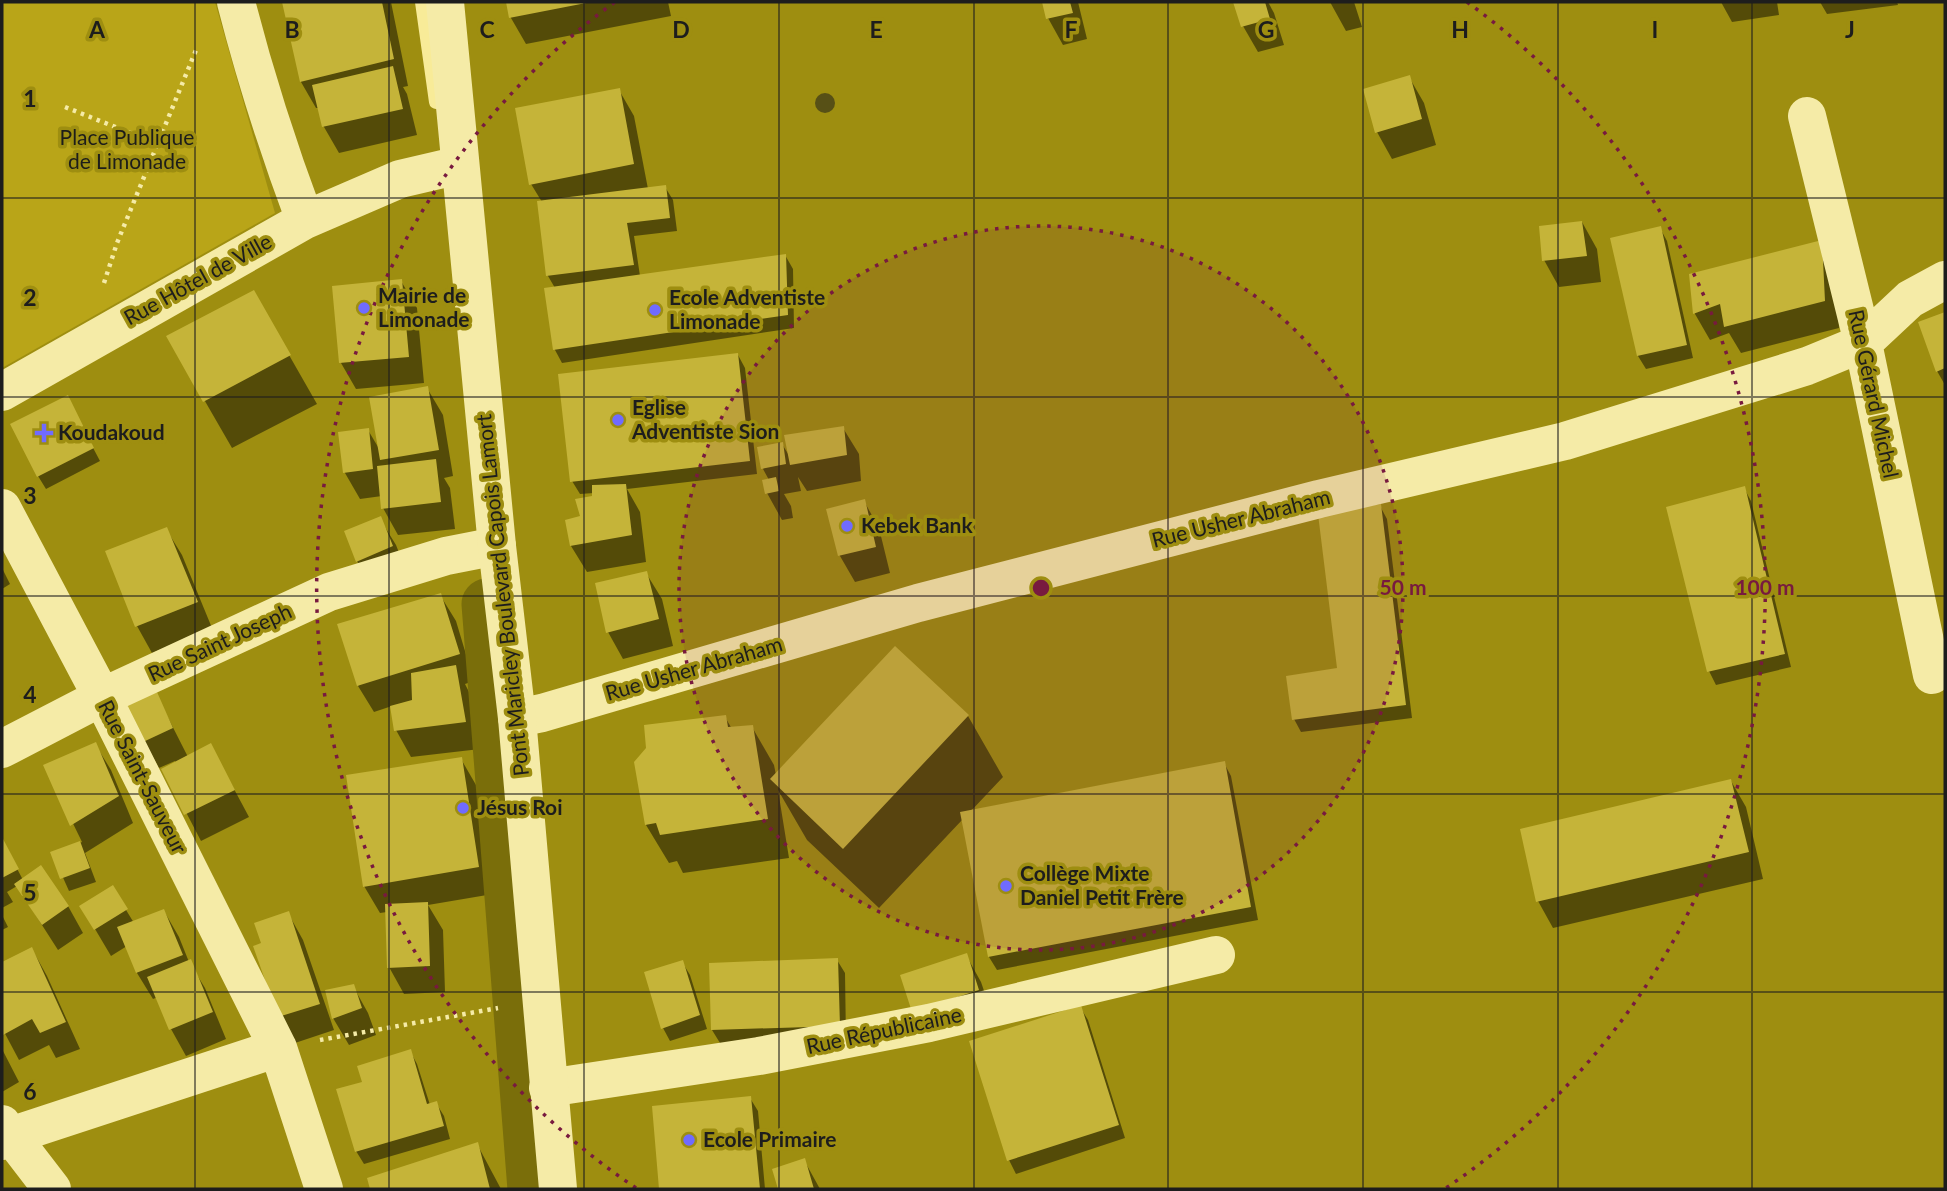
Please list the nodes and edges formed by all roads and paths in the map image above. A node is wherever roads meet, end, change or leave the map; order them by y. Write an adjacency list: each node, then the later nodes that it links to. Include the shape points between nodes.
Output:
1 (236, 2): 8 (street)
2 (445, 2): 7 (street, Pont Maricley Boulevard Capois Lamort)
3 (196, 50): 6 (path)
4 (65, 107): 6 (path)
5 (1807, 116): 10 (street, Rue Gérard Michel)
6 (158, 144): 11 (path, via 117,243)
7 (450, 167): 8 (street, Rue Hôtel de Ville); 14 (street, Pont Maricley Boulevard Capois Lamort)
8 (299, 205): 11 (street, Rue Hôtel de Ville)
9 (1945, 280): 10 (street, Rue Usher Abraham, via 1910,299)
10 (1863, 343): 15 (street, Rue Gérard Michel); 18 (street, Rue Usher Abraham, via 1807,366 1565,441 918,603)
11 (84, 344): 12 (street, Rue Hôtel de Ville)
12 (2, 392)
13 (2, 508): 17 (street, Rue Saint-Sauveur)
14 (469, 551): 17 (street, Rue Saint Joseph, via 329,592); 18 (street, Pont Maricley Boulevard Capois Lamort)
15 (1934, 622): 16 (street, Rue Gérard Michel)
16 (1932, 675)
17 (102, 697): 19 (street, Rue Saint Joseph); 22 (street, Rue Saint-Sauveur)
18 (517, 718): 21 (street, Pont Maricley Boulevard Capois Lamort)
19 (2, 749)
20 (1216, 955): 23 (street, Rue Républicaine, via 929,1023 759,1056)
21 (540, 1001): 22 (path); 23 (street, Pont Maricley Boulevard Capois Lamort)
22 (278, 1048): 24 (street); 26 (street, Rue Saint-Sauveur)
23 (548, 1088): 27 (street, Pont Maricley Boulevard Capois Lamort)
24 (5, 1134): 25 (street)
25 (52, 1189)
26 (324, 1189)
27 (558, 1189)

